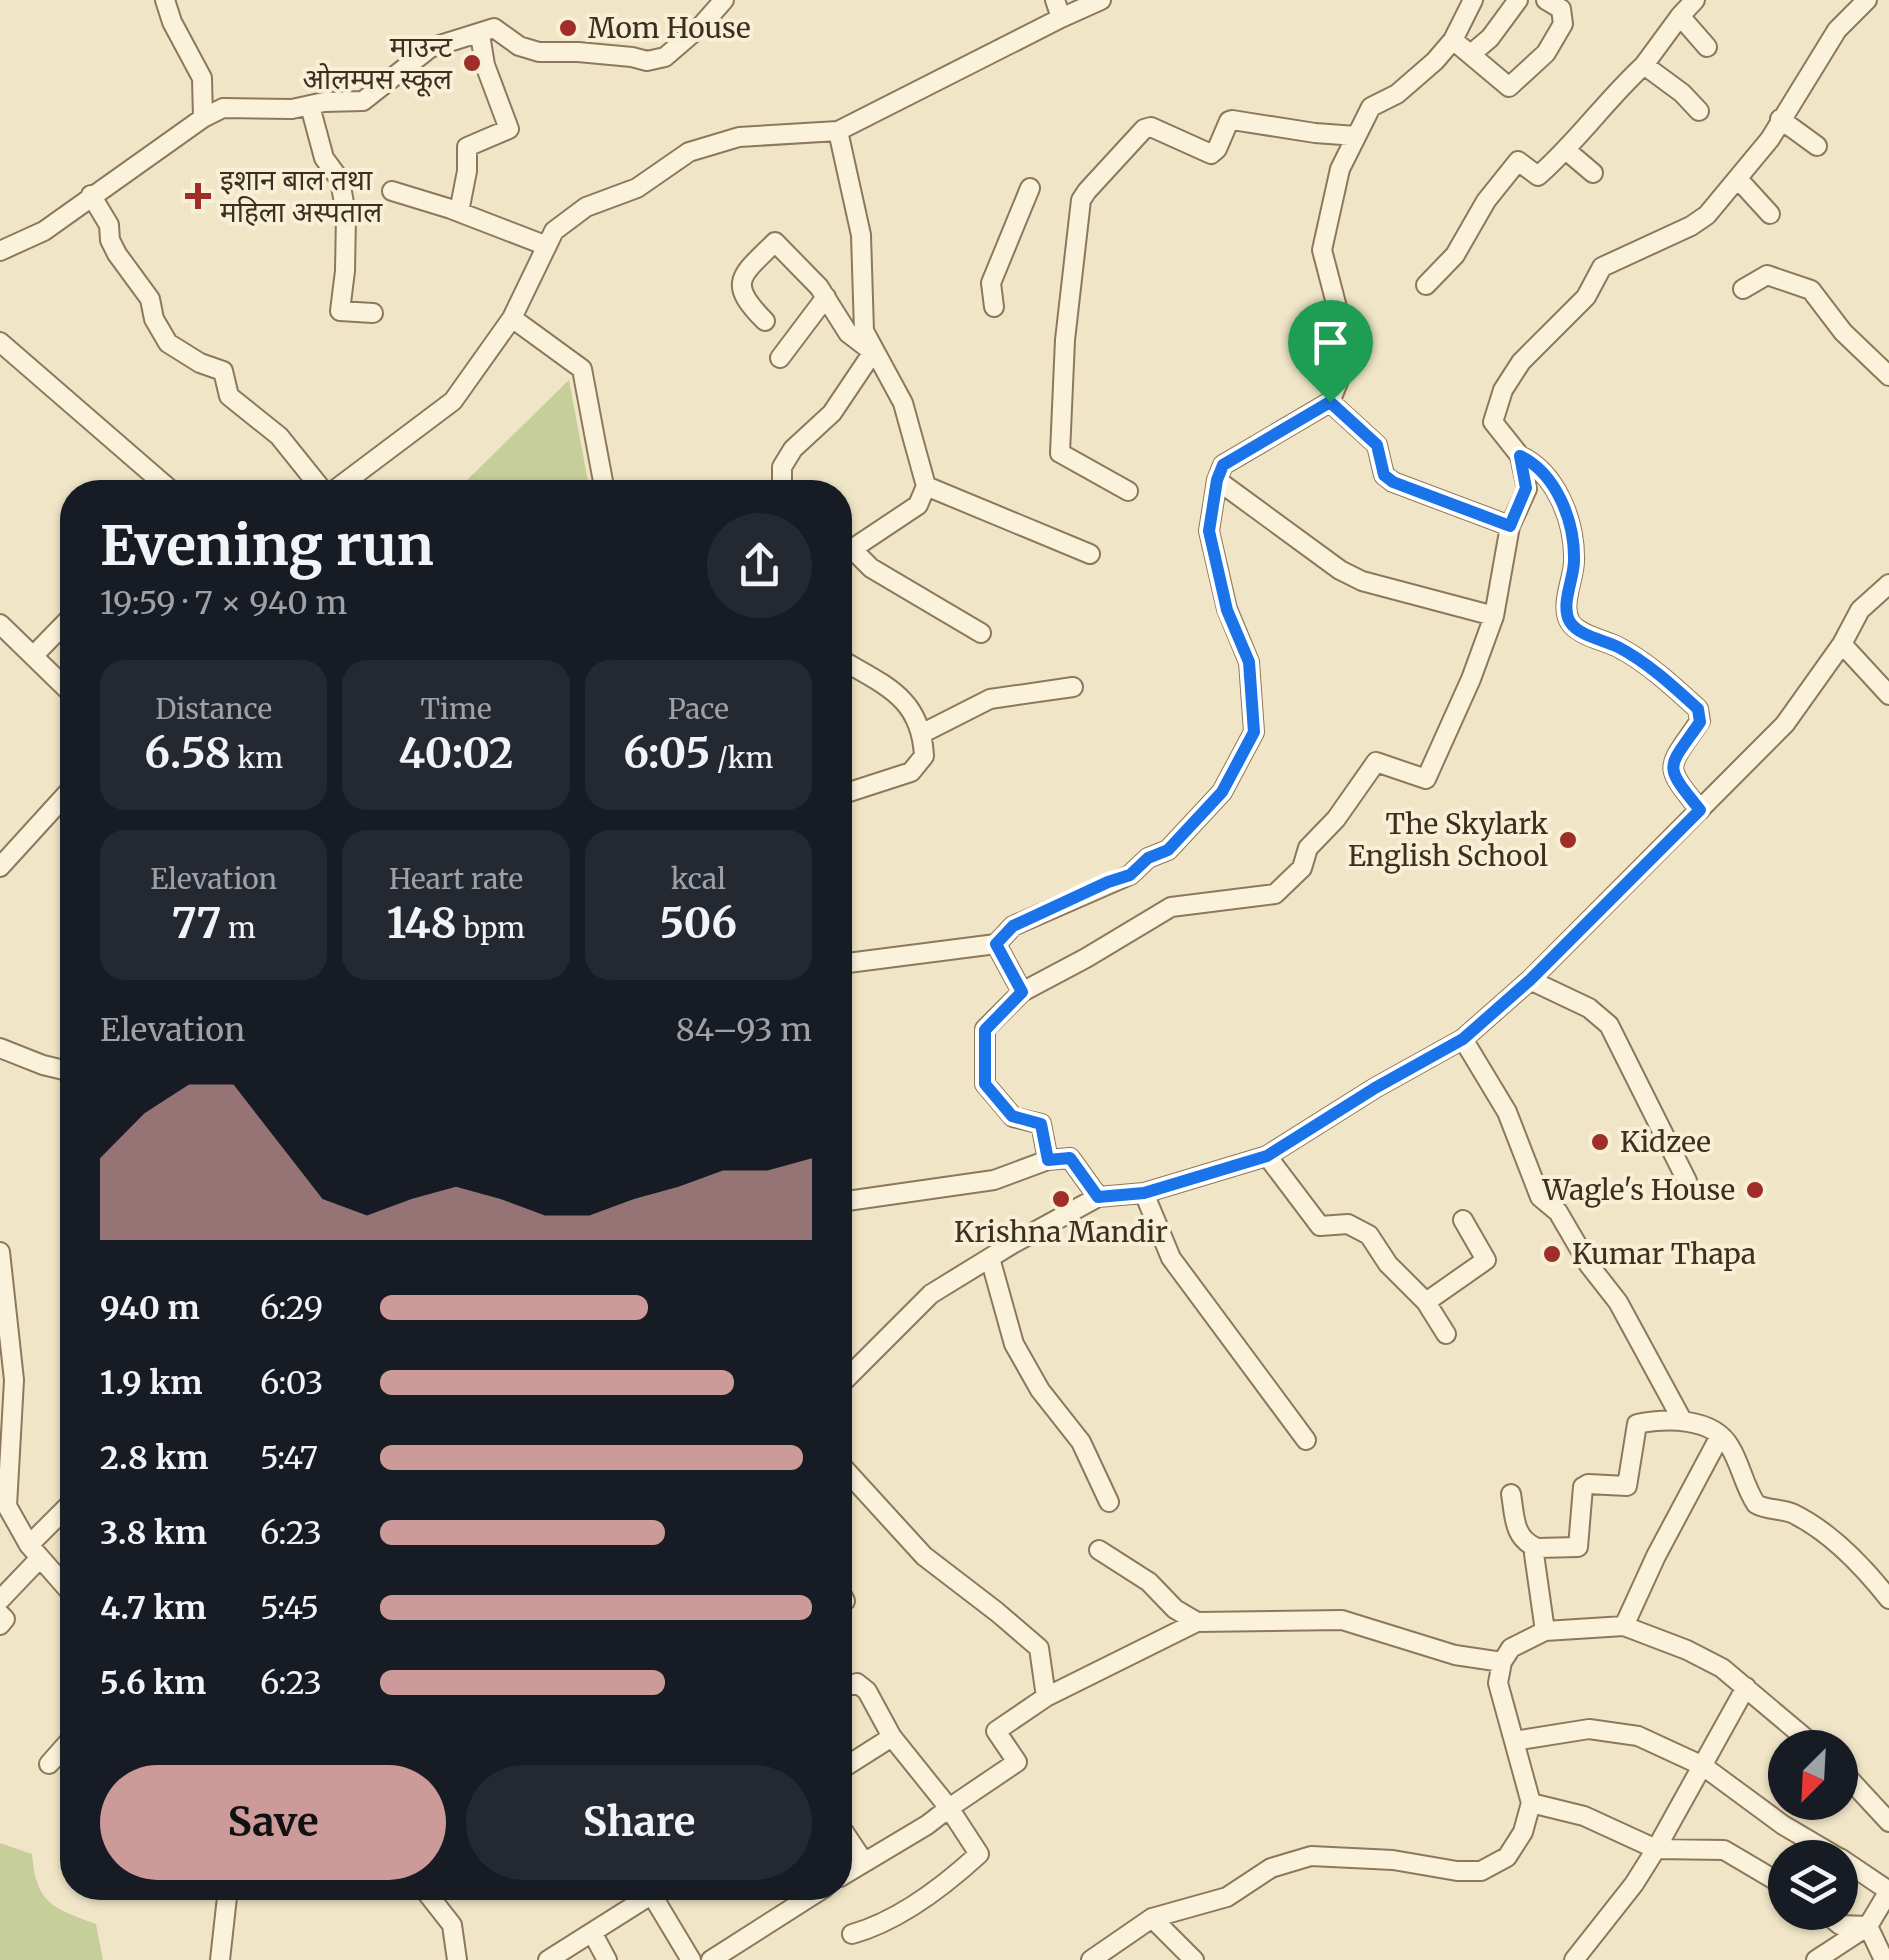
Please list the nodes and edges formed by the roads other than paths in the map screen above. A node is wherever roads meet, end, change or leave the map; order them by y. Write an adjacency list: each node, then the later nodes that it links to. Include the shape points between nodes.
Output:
1 (165, 0): 18 (street, via 202,78)
2 (724, 0): 11 (street, via 665,56 647,61 539,52 494,28)
3 (1102, 0): 9 (street)
4 (1473, 0): 12 (street)
5 (1518, 0): 14 (street)
6 (1546, 0): 14 (street, via 1561,10 1564,24 1546,53 1509,87)
7 (1696, 0): 10 (street)
8 (1867, 0): 19 (street, via 1837,30)
9 (1058, 9): 20 (street)
10 (1680, 16): 13 (street); 15 (street)
11 (480, 35): 16 (street, via 430,48 363,100); 29 (street, via 509,129 466,147)
12 (1452, 40): 14 (street); 21 (street, via 1397,94 1370,107)
13 (1707, 48)
14 (1471, 54)
15 (1644, 66): 17 (street); 23 (street)
16 (310, 106): 18 (street, via 222,108); 37 (street, via 324,158 340,180 346,215 340,311)
17 (1699, 110)
18 (203, 118): 28 (street)
19 (1780, 119): 22 (street); 25 (street)
20 (838, 131): 31 (street, via 739,137 688,152 637,188 586,207 554,231); 41 (street, via 861,235 862,315)
21 (1356, 136): 44 (street, via 1340,169 1322,250 1344,334 1345,365); 53 (street, via 1228,120 1211,154 1150,127 1086,191 1064,340 1060,453)
22 (1816, 146)
23 (1567, 150): 24 (street); 33 (street, via 1538,176 1518,160)
24 (1593, 172)
25 (1738, 179): 30 (street); 45 (street, via 1691,226 1602,267 1586,297 1521,362 1493,422)
26 (1030, 188): 36 (street, via 991,284)
27 (392, 192): 29 (street)
28 (91, 196): 32 (street, via 44,232); 47 (street, via 168,343 223,371 229,396 278,436)
29 (459, 212): 31 (street)
30 (1770, 214)
31 (547, 246): 38 (street)
32 (0, 250)
33 (1426, 285)
34 (1743, 290): 43 (street, via 1767,276 1811,290)
35 (826, 297): 39 (street, via 775,242 740,276 744,300); 41 (street, via 848,333); 42 (street)
36 (994, 308)
37 (373, 312)
38 (512, 318): 48 (street, via 453,402); 49 (street, via 582,368)
39 (765, 321)
40 (0, 342): 46 (street)
41 (873, 352): 50 (street, via 832,414 793,449); 52 (street, via 904,402)
42 (780, 358)
43 (1889, 376)
44 (1330, 402): 51 (street, via 1223,465); 54 (street, via 1377,445 1384,475 1393,482)
45 (1520, 456): 54 (street, via 1526,488); 72 (street, via 1536,464 1568,517 1574,560 1570,622 1621,648 1698,709 1700,722 1672,768)
46 (159, 480)
47 (314, 480)
48 (348, 480)
49 (604, 480)
50 (782, 480)
51 (1217, 480): 59 (street, via 1362,581); 74 (street, via 1209,531 1227,610 1249,662 1254,732 1222,792 1168,850 1130,875 1013,926)
52 (926, 486): 55 (street, via 918,505); 56 (street)
53 (1128, 491)
54 (1510, 526): 59 (street)
55 (852, 551)
56 (1090, 554)
57 (852, 558): 62 (street)
58 (1889, 584): 63 (street, via 1860,610)
59 (1494, 616): 77 (street, via 1426,779 1376,762 1308,848 1302,868 1276,894 1171,906)
60 (0, 624): 64 (street)
61 (60, 628): 64 (street)
62 (982, 633)
63 (1842, 644): 68 (street); 72 (street, via 1785,724)
64 (35, 654): 66 (street)
65 (852, 666): 69 (street, via 914,710)
66 (60, 681)
67 (1073, 687): 69 (street, via 990,699)
68 (1889, 696)
69 (923, 733): 70 (street, via 924,756 911,772)
70 (852, 791)
71 (60, 801): 73 (street)
72 (1700, 810): 76 (street)
73 (0, 866)
74 (996, 944): 75 (street); 77 (street)
75 (852, 962)
76 (1530, 980): 78 (street); 83 (street, via 1609,1025)
77 (1022, 992): 82 (street, via 985,1030 985,1084 1012,1116 1041,1124)
78 (1463, 1039): 81 (street); 93 (street, via 1507,1112 1540,1197 1558,1212 1618,1302)
79 (0, 1048): 80 (street)
80 (60, 1070)
81 (1267, 1156): 84 (street); 90 (street, via 1320,1226 1348,1224 1370,1235)
82 (1048, 1160): 85 (street, via 1070,1158); 86 (street, via 994,1180)
83 (1687, 1181)
84 (1144, 1193): 85 (street); 95 (street, via 1171,1258)
85 (1098, 1197): 89 (street)
86 (852, 1200)
87 (1463, 1220): 90 (street, via 1486,1260)
88 (1, 1255): 99 (street, via 14,1380)
89 (990, 1258): 92 (street, via 931,1294); 98 (street, via 1014,1344 1081,1442)
90 (1426, 1302): 91 (street)
91 (1446, 1334)
92 (852, 1376)
93 (1682, 1418): 94 (street); 101 (street, via 1637,1424 1627,1486 1583,1487 1578,1547)
94 (1720, 1436): 105 (street, via 1756,1504 1792,1512 1843,1547); 110 (street)
95 (1306, 1440)
96 (852, 1477): 115 (street, via 924,1556 1039,1648)
97 (1511, 1494): 101 (street, via 1517,1533)
98 (1109, 1502)
99 (4, 1508): 103 (street)
100 (60, 1518): 103 (street)
101 (1537, 1548): 111 (street)
102 (1099, 1550): 108 (street)
103 (35, 1552): 104 (street); 106 (street)
104 (60, 1580)
105 (1889, 1599)
106 (0, 1600)
107 (0, 1614): 109 (street)
108 (1197, 1622): 112 (street, via 1342,1620 1455,1655); 115 (street)
109 (0, 1626)
110 (1624, 1626): 111 (street); 114 (street, via 1688,1650)
111 (1544, 1631): 112 (street, via 1511,1648)
112 (1502, 1662): 118 (street, via 1498,1683)
113 (852, 1684): 117 (street, via 867,1692)
114 (1746, 1687): 116 (street); 122 (street)
115 (1046, 1697): 125 (street, via 996,1731 1016,1762)
116 (1796, 1730)
117 (892, 1737): 120 (street); 125 (street)
118 (1514, 1741): 122 (street, via 1589,1730 1638,1736); 124 (street)
119 (60, 1752): 121 (street)
120 (852, 1762)
121 (49, 1764)
122 (1703, 1766): 127 (street); 129 (street)
123 (1858, 1788): 126 (street)
124 (1531, 1803): 129 (street, via 1584,1816); 140 (street, via 1507,1857 1481,1871 1311,1856 1271,1868 1227,1897)
125 (948, 1808): 130 (street); 144 (street, via 980,1854 880,1926)
126 (1889, 1822)
127 (1808, 1840)
128 (852, 1844): 130 (street)
129 (1656, 1850): 133 (street, via 1724,1850); 154 (street)
130 (864, 1862): 131 (street)
131 (852, 1870)
132 (1858, 1870): 134 (street)
133 (1768, 1876)
134 (1889, 1891): 142 (street)
135 (227, 1900): 146 (street)
136 (433, 1900): 147 (street, via 452,1924)
137 (644, 1900): 143 (street)
138 (661, 1900): 150 (street)
139 (805, 1900): 151 (street)
140 (1152, 1918): 152 (street); 153 (street)
141 (1858, 1925): 142 (street)
142 (1868, 1926): 145 (street); 155 (street)
143 (593, 1934): 148 (street); 149 (street)
144 (852, 1934)
145 (1825, 1957)
146 (220, 1960)
147 (456, 1960)
148 (548, 1960)
149 (607, 1960)
150 (691, 1960)
151 (710, 1960)
152 (1090, 1960)
153 (1194, 1960)
154 (1574, 1960)
155 (1884, 1960)

